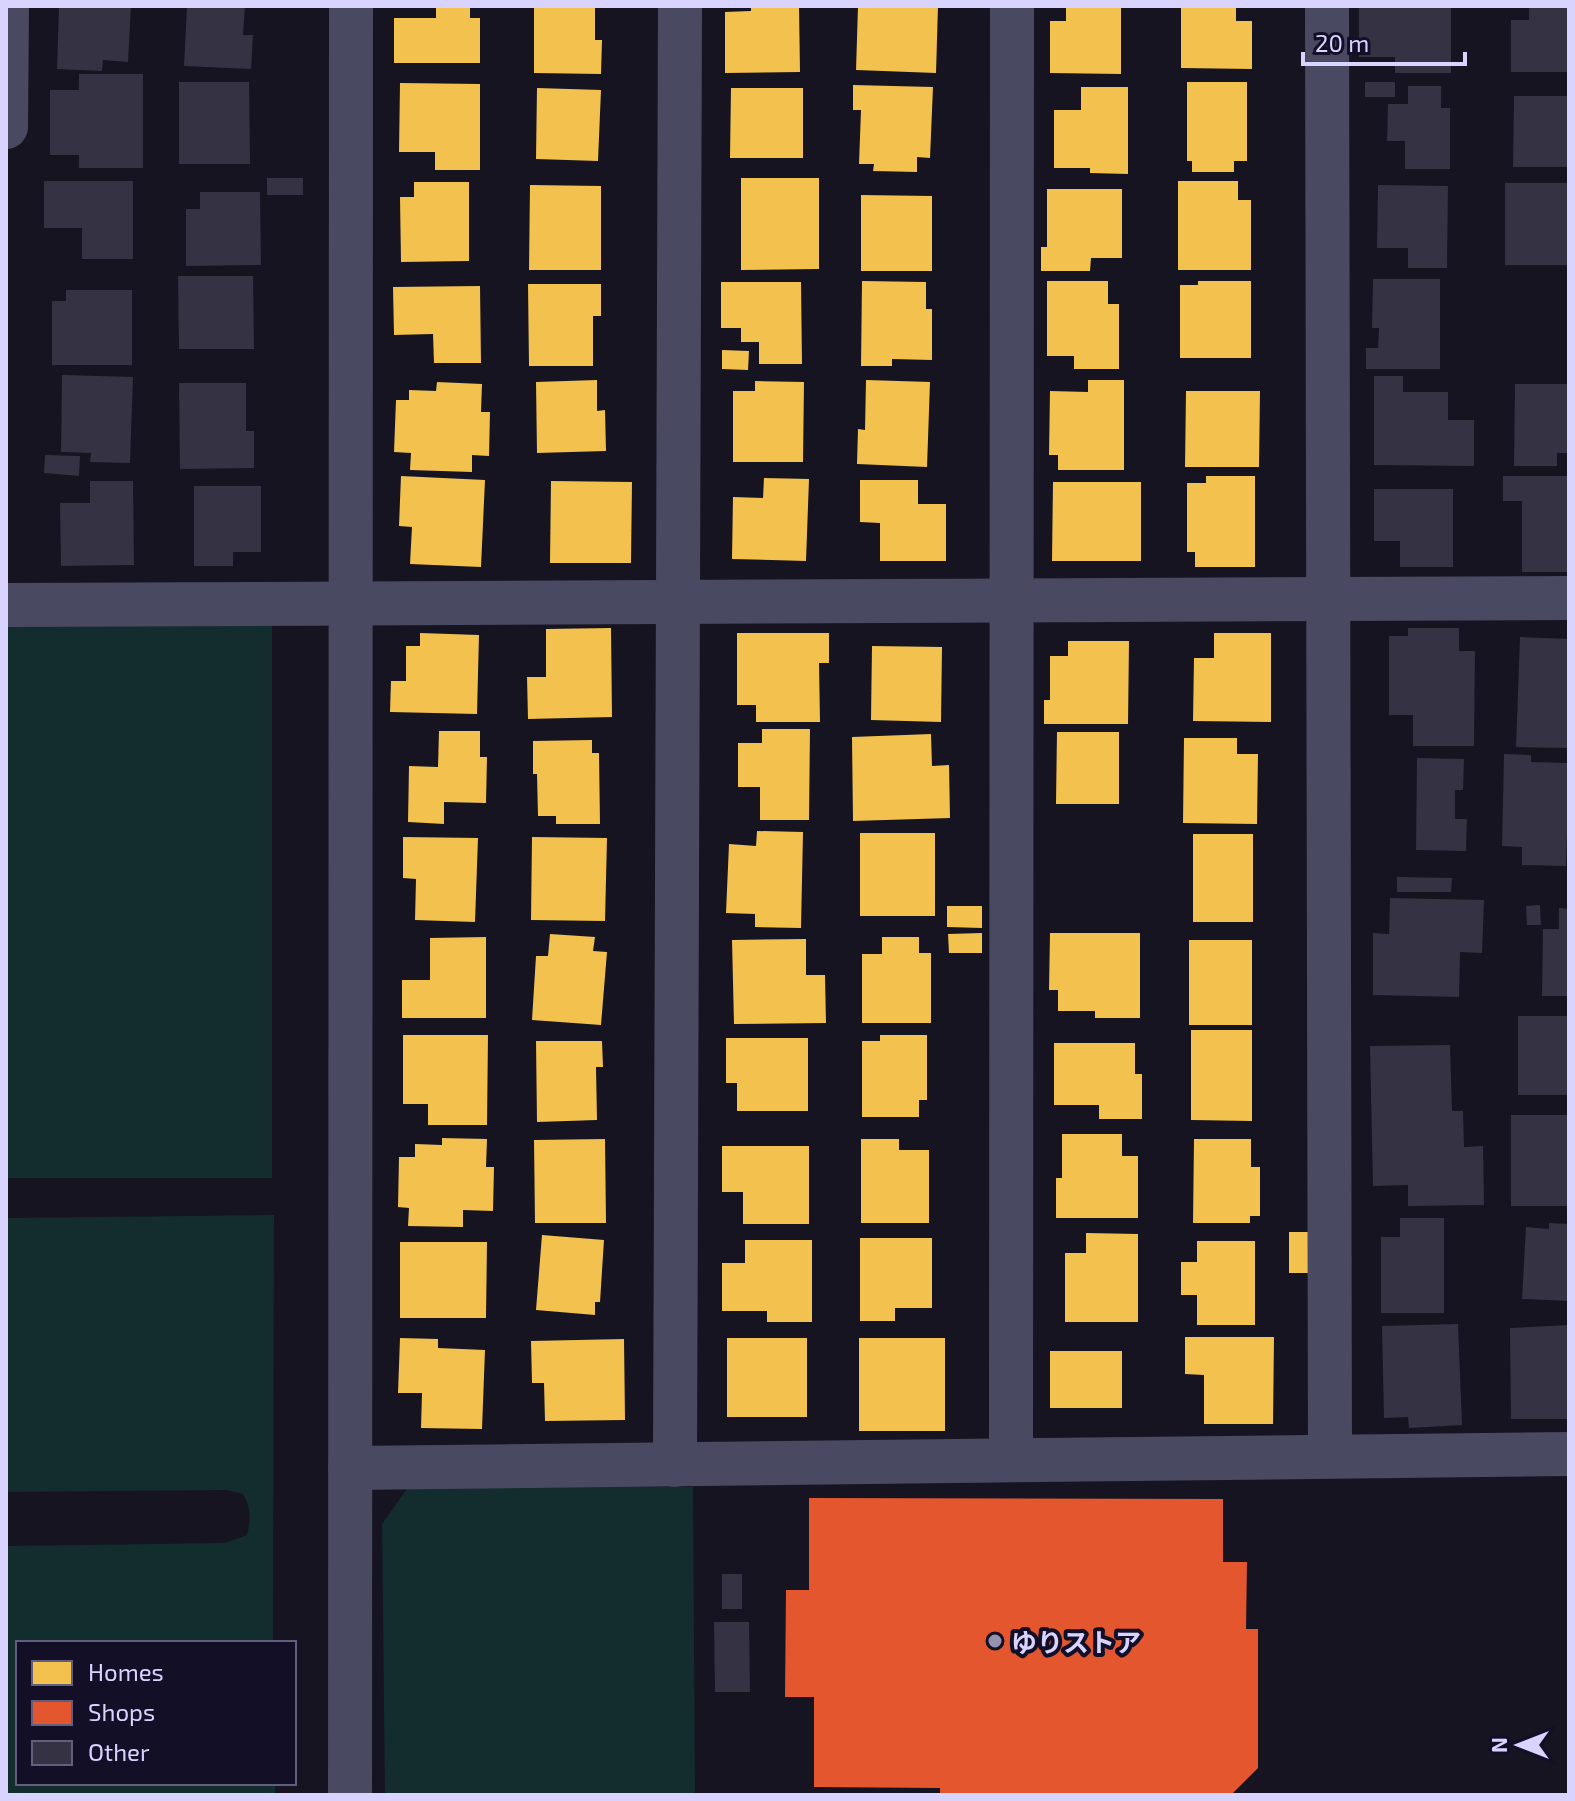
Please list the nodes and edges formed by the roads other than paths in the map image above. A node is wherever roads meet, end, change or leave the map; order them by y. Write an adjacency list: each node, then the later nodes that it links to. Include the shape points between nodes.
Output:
1 (7, 6): 6 (street)
2 (351, 6): 11 (street)
3 (680, 6): 10 (street)
4 (1012, 6): 8 (street)
5 (1327, 6): 9 (street)
6 (6, 127)
7 (1569, 598): 9 (street)
8 (1011, 599): 9 (street); 10 (street); 15 (street)
9 (1328, 599): 14 (street)
10 (678, 600): 11 (street); 16 (street)
11 (350, 602): 12 (street); 17 (street)
12 (6, 605)
13 (1569, 1454): 14 (street)
14 (1330, 1455): 15 (street)
15 (1011, 1459): 16 (street)
16 (675, 1465): 17 (street)
17 (350, 1468): 18 (street)
18 (350, 1795)

